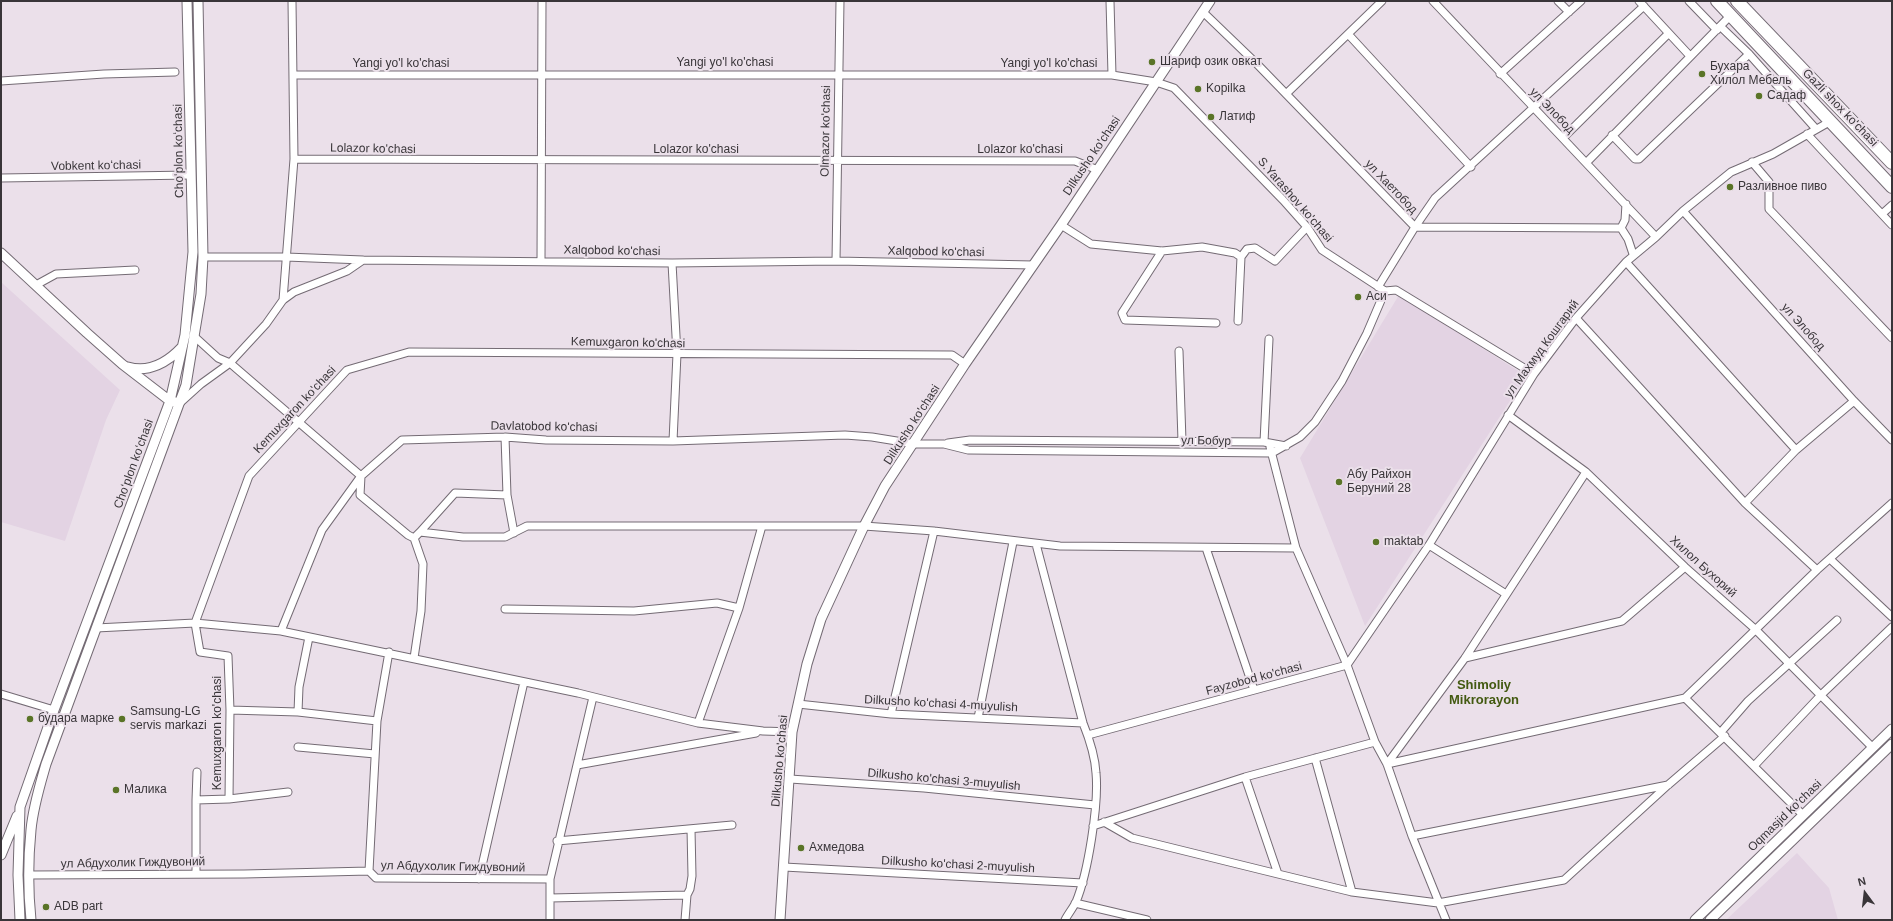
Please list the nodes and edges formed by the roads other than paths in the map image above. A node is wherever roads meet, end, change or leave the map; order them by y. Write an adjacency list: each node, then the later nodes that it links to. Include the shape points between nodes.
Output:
1 (187, 1): 47 (main road, Choʻplon koʻchasi)
2 (198, 1): 63 (main road, Choʻplon koʻchasi)
3 (292, 1): 27 (street)
4 (542, 1): 25 (street)
5 (840, 1): 28 (street, Olmazor ko'chasi)
6 (1110, 1): 29 (street)
7 (1210, 1): 16 (main road, Dilkusho ko'chasi)
8 (1382, 1): 20 (street)
9 (1433, 1): 26 (street, ул Элобод)
10 (1558, 1): 17 (street)
11 (1581, 1): 17 (street)
12 (1689, 1): 19 (street)
13 (1717, 1): 18 (highway, Gazli shox ko'chasi)
14 (1737, 1): 44 (highway, Gazli shox ko'chasi)
15 (1642, 4): 21 (street); 33 (street, via 1594,54)
16 (1203, 12): 31 (main road, Dilkusho ko'chasi); 32 (street, ул Хаетобод)
17 (1569, 12): 26 (street)
18 (1731, 16): 19 (street); 34 (highway, Gazli shox ko'chasi)
19 (1719, 28): 22 (street); 23 (street)
20 (1348, 34): 32 (street); 45 (street)
21 (1668, 34): 23 (street); 38 (street)
22 (1749, 54): 35 (street); 37 (street, via 1639,159)
23 (1690, 56): 37 (street)
24 (175, 72): 30 (street)
25 (541, 74): 27 (street, Yangi yo'l ko'chasi); 28 (street, Yangi yo'l ko'chasi); 40 (street)
26 (1500, 74): 33 (street, ул Элобод)
27 (293, 75): 39 (street)
28 (838, 75): 29 (street, Yangi yo'l ko'chasi); 41 (street, Olmazor ko'chasi)
29 (1112, 75): 31 (street, Yangi yo'l ko'chasi)
30 (1, 81)
31 (1156, 82): 46 (main road, Dilkusho ko'chasi); 56 (street, S.Yarashov ko'chasi, via 1174,88)
32 (1286, 94): 57 (street, ул Хаетобод)
33 (1533, 107): 38 (street, ул Элобод); 45 (street)
34 (1831, 121): 35 (street, ул Махмуд Кошгарий); 49 (highway, Gazli shox ko'chasi)
35 (1816, 129): 36 (street, ул Махмуд Кошгарий)
36 (1807, 134): 43 (street, ул Махмуд Кошгарий, via 1774,154); 53 (street)
37 (1612, 135): 42 (street)
38 (1563, 138): 42 (street, ул Элобод)
39 (294, 159): 40 (street, Lolazor ko'chasi); 64 (street)
40 (542, 161): 41 (street, Lolazor ko'chasi); 67 (street)
41 (837, 161): 46 (street, Lolazor ko'chasi, via 1075,161); 68 (street, Olmazor ko'chasi)
42 (1587, 162): 50 (street, ул Элобод)
43 (1752, 162): 52 (street, ул Махмуд Кошгарий, via 1731,172); 81 (street, via 1769,182 1769,209)
44 (1892, 162)
45 (1471, 167): 57 (street, via 1435,198)
46 (1098, 170): 54 (main road, Dilkusho ko'chasi)
47 (191, 176): 48 (street, Vobkent koʻchasi); 83 (main road, Choʻplon koʻchasi, via 193,252)
48 (1, 178)
49 (1892, 187)
50 (1626, 204): 58 (street, via 1625,220); 59 (street, ул Элобод)
51 (1892, 205): 53 (street)
52 (1683, 211): 59 (street, ул Махмуд Кошгарий); 91 (street, ул Элобод)
53 (1882, 214): 55 (street)
54 (1061, 225): 60 (street, via 1091,244); 71 (main road, Dilkusho ko'chasi)
55 (1892, 225)
56 (1307, 227): 65 (street, via 1275,261 1255,248 1247,249); 74 (street, S.Yarashov ko'chasi, via 1322,250)
57 (1415, 227): 58 (street, ул Хаетобод); 74 (street)
58 (1621, 228): 62 (street)
59 (1656, 237): 62 (street, ул Махмуд Кошгарий)
60 (1162, 251): 65 (street, via 1202,247 1235,253); 79 (street, via 1122,313 1125,320)
61 (1, 253): 73 (main road)
62 (1633, 254): 69 (street, ул Махмуд Кошгарий)
63 (203, 257): 64 (street, Xalqobod ko'chasi); 80 (main road, Choʻplon koʻchasi)
64 (286, 257): 66 (street, Xalqobod ko'chasi); 76 (street)
65 (1241, 257): 78 (street)
66 (364, 260): 67 (street, Xalqobod ko'chasi); 76 (street, via 347,271 294,292)
67 (542, 261): 70 (street, Xalqobod ko'chasi)
68 (836, 261): 70 (street, Xalqobod ko'chasi); 71 (street, Xalqobod ko'chasi)
69 (1626, 262): 77 (street, ул Махмуд Кошгарий); 103 (street)
70 (672, 263): 85 (street)
71 (1033, 265): 87 (main road, Dilkusho ko'chasi)
72 (136, 270): 73 (street, via 56,274)
73 (36, 284): 88 (main road)
74 (1378, 287): 75 (street, S.Yarashov ko'chasi)
75 (1385, 291): 89 (street, S.Yarashov ko'chasi, via 1396,290); 102 (street, via 1342,381 1314,422 1300,437)
76 (282, 300): 86 (street, via 266,324)
77 (1576, 318): 89 (street, ул Махмуд Кошгарий); 109 (street)
78 (1238, 321)
79 (1216, 323)
80 (195, 337): 86 (street, via 218,358); 92 (main road, Choʻplon koʻchasi)
81 (1892, 338)
82 (1268, 339): 99 (street)
83 (183, 346): 88 (main road, via 172,358 158,365 147,369); 90 (main road, Choʻplon koʻchasi)
84 (1179, 351): 98 (street)
85 (677, 354): 87 (street, Kemuxgaron ko'chasi, via 952,355); 94 (street, Kemuxgaron ko'chasi, via 409,352 346,370); 97 (street)
86 (230, 363): 92 (street); 94 (street)
87 (965, 364): 100 (main road, Dilkusho ko'chasi)
88 (126, 367): 90 (main road)
89 (1534, 374): 93 (street, ул Махмуд Кошгарий)
90 (170, 401): 92 (main road); 147 (main road, Choʻplon koʻchasi)
91 (1854, 401): 96 (street, ул Элобод); 103 (street)
92 (180, 403): 131 (main road, Choʻplon koʻchasi)
93 (1508, 415): 105 (street, Хилол Бухорий); 118 (street, ул Махмуд Кошгарий)
94 (297, 423): 106 (street); 129 (street, Kemuxgaron ko'chasi, via 249,476)
95 (505, 437): 97 (street, Davlatobod ko'chasi, via 546,440); 106 (street, Davlatobod ko'chasi, via 402,440); 107 (street)
96 (1892, 440)
97 (673, 441): 100 (street, Davlatobod ko'chasi, via 845,435)
98 (1182, 441): 99 (street); 101 (street, via 970,440)
99 (1266, 442): 102 (street); 104 (street)
100 (915, 444): 101 (street, ул Бобур); 111 (main road, Dilkusho ko'chasi, via 885,486)
101 (944, 444): 104 (street, ул Бобур, via 968,450)
102 (1286, 446): 104 (street)
103 (1796, 450): 109 (street)
104 (1272, 453): 120 (street)
105 (1586, 472): 122 (street, Хилол Бухорий); 124 (street)
106 (361, 476): 115 (street, via 360,495); 133 (street, Davlatobod ko'chasi, via 322,530)
107 (507, 496): 113 (street, via 455,493); 114 (street)
108 (1892, 502): 121 (street)
109 (1745, 503): 123 (street)
110 (762, 526): 111 (street); 114 (street, via 526,526); 125 (street)
111 (864, 526): 112 (street); 146 (main road, Dilkusho ko'chasi, via 821,619)
112 (934, 531): 116 (street); 150 (street)
113 (420, 532): 114 (street, via 462,537 505,537); 115 (street)
114 (514, 533)
115 (414, 538): 136 (street, via 423,564 421,611)
116 (1013, 542): 117 (street); 151 (street)
117 (1036, 544): 119 (street); 154 (street)
118 (1429, 545): 124 (street); 139 (street, ул Махмуд Кошгарий)
119 (1206, 548): 120 (street); 141 (street)
120 (1296, 548): 139 (street)
121 (1830, 559): 123 (street); 127 (street)
122 (1685, 567): 132 (street, Хилол Бухорий); 137 (street, via 1622,621)
123 (1817, 570): 132 (street)
124 (1506, 594): 137 (street)
125 (739, 608): 126 (street, via 717,603 634,611); 153 (street)
126 (506, 609)
127 (1892, 618)
128 (1837, 620): 138 (street)
129 (195, 623): 131 (street); 133 (street); 148 (street, Kemuxgaron ko'chasi, via 200,652 228,656)
130 (1892, 627): 143 (street)
131 (96, 628): 190 (main road, Choʻplon koʻchasi, via 46,764 31,830)
132 (1755, 629): 138 (street, Хилол Бухорий); 145 (street)
133 (282, 631): 134 (street)
134 (308, 637): 135 (street); 149 (street, via 299,687)
135 (389, 652): 136 (street); 152 (street)
136 (414, 658): 140 (street)
137 (1465, 658): 166 (street)
138 (1790, 664): 143 (street, Хилол Бухорий); 158 (street, via 1748,701)
139 (1347, 665): 141 (street, Fayzobod ko'chasi); 160 (street)
140 (524, 682): 144 (street); 191 (street)
141 (1254, 690): 159 (street, Fayzobod ko'chasi)
142 (1, 694): 147 (street)
143 (1821, 696): 163 (street, Хилол Бухорий); 168 (street)
144 (593, 697): 153 (street); 167 (street)
145 (1685, 698): 158 (street); 166 (street)
146 (798, 704): 150 (street, Dilkusho ko'chasi 4-muyulish); 157 (main road, Dilkusho ko'chasi)
147 (54, 710): 177 (main road, Choʻplon koʻchasi)
148 (230, 710): 149 (street); 174 (street, Kemuxgaron ko'chasi)
149 (298, 712): 152 (street)
150 (892, 714): 151 (street, Dilkusho ko'chasi 4-muyulish)
151 (978, 718): 154 (street, Dilkusho ko'chasi 4-muyulish)
152 (377, 721): 164 (street)
153 (698, 723): 156 (street)
154 (1083, 723): 159 (street)
155 (1892, 729): 163 (main road, Oqmasjid ko'chasi)
156 (763, 731): 157 (street); 167 (street)
157 (792, 732): 171 (main road, Dilkusho ko'chasi)
158 (1723, 734): 168 (street); 172 (street)
159 (1088, 736): 176 (street, via 1096,773)
160 (1375, 742): 165 (street); 166 (street)
161 (1892, 744): 208 (main road, Oqmasjid ko'chasi)
162 (298, 747): 164 (street)
163 (1873, 748): 178 (main road, Oqmasjid ko'chasi)
164 (375, 754): 187 (street)
165 (1315, 758): 170 (street); 194 (street)
166 (1387, 764): 183 (street)
167 (577, 765): 184 (street)
168 (1754, 766): 178 (street)
169 (197, 772): 175 (street)
170 (1245, 777): 179 (street); 189 (street)
171 (790, 779): 176 (street, Dilkusho ko'chasi 3-muyulish, via 924,788); 186 (main road, Dilkusho ko'chasi)
172 (1668, 785): 183 (street); 198 (street, via 1564,880)
173 (288, 792): 174 (street)
174 (229, 799): 175 (street, Kemuxgaron ko'chasi)
175 (196, 800): 188 (street)
176 (1095, 805): 181 (street)
177 (20, 807): 185 (main road); 199 (main road, Choʻplon koʻchasi)
178 (1803, 815): 207 (main road, Oqmasjid ko'chasi)
179 (1104, 822): 181 (street); 189 (street, via 1132,838)
180 (732, 825): 182 (street)
181 (1093, 826): 193 (street)
182 (691, 829): 184 (street); 195 (street, via 692,876)
183 (1412, 836): 198 (street)
184 (558, 841): 192 (street)
185 (1, 855)
186 (784, 867): 193 (street, Dilkusho ko'chasi 2-muyulish); 203 (main road, Dilkusho ko'chasi)
187 (369, 871): 188 (street, ул Абдухолик Гиждувоний); 191 (street, ул Абдухолик Гиждувоний, via 376,878)
188 (196, 874): 190 (street, ул Абдухолик Гиждувоний)
189 (1278, 874): 194 (street)
190 (29, 875): 200 (main road, Choʻplon koʻchasi)
191 (479, 878): 192 (street, ул Абдухолик Гиждувоний)
192 (550, 879): 196 (street)
193 (1083, 883): 197 (street)
194 (1352, 892): 198 (street)
195 (687, 895): 196 (street); 202 (street)
196 (550, 898): 201 (street)
197 (1075, 902): 204 (street); 205 (street)
198 (1438, 903): 206 (street)
199 (20, 920)
200 (31, 920)
201 (550, 920)
202 (685, 920)
203 (780, 920)
204 (1065, 920)
205 (1147, 920)
206 (1446, 920)
207 (1695, 920)
208 (1710, 920)

